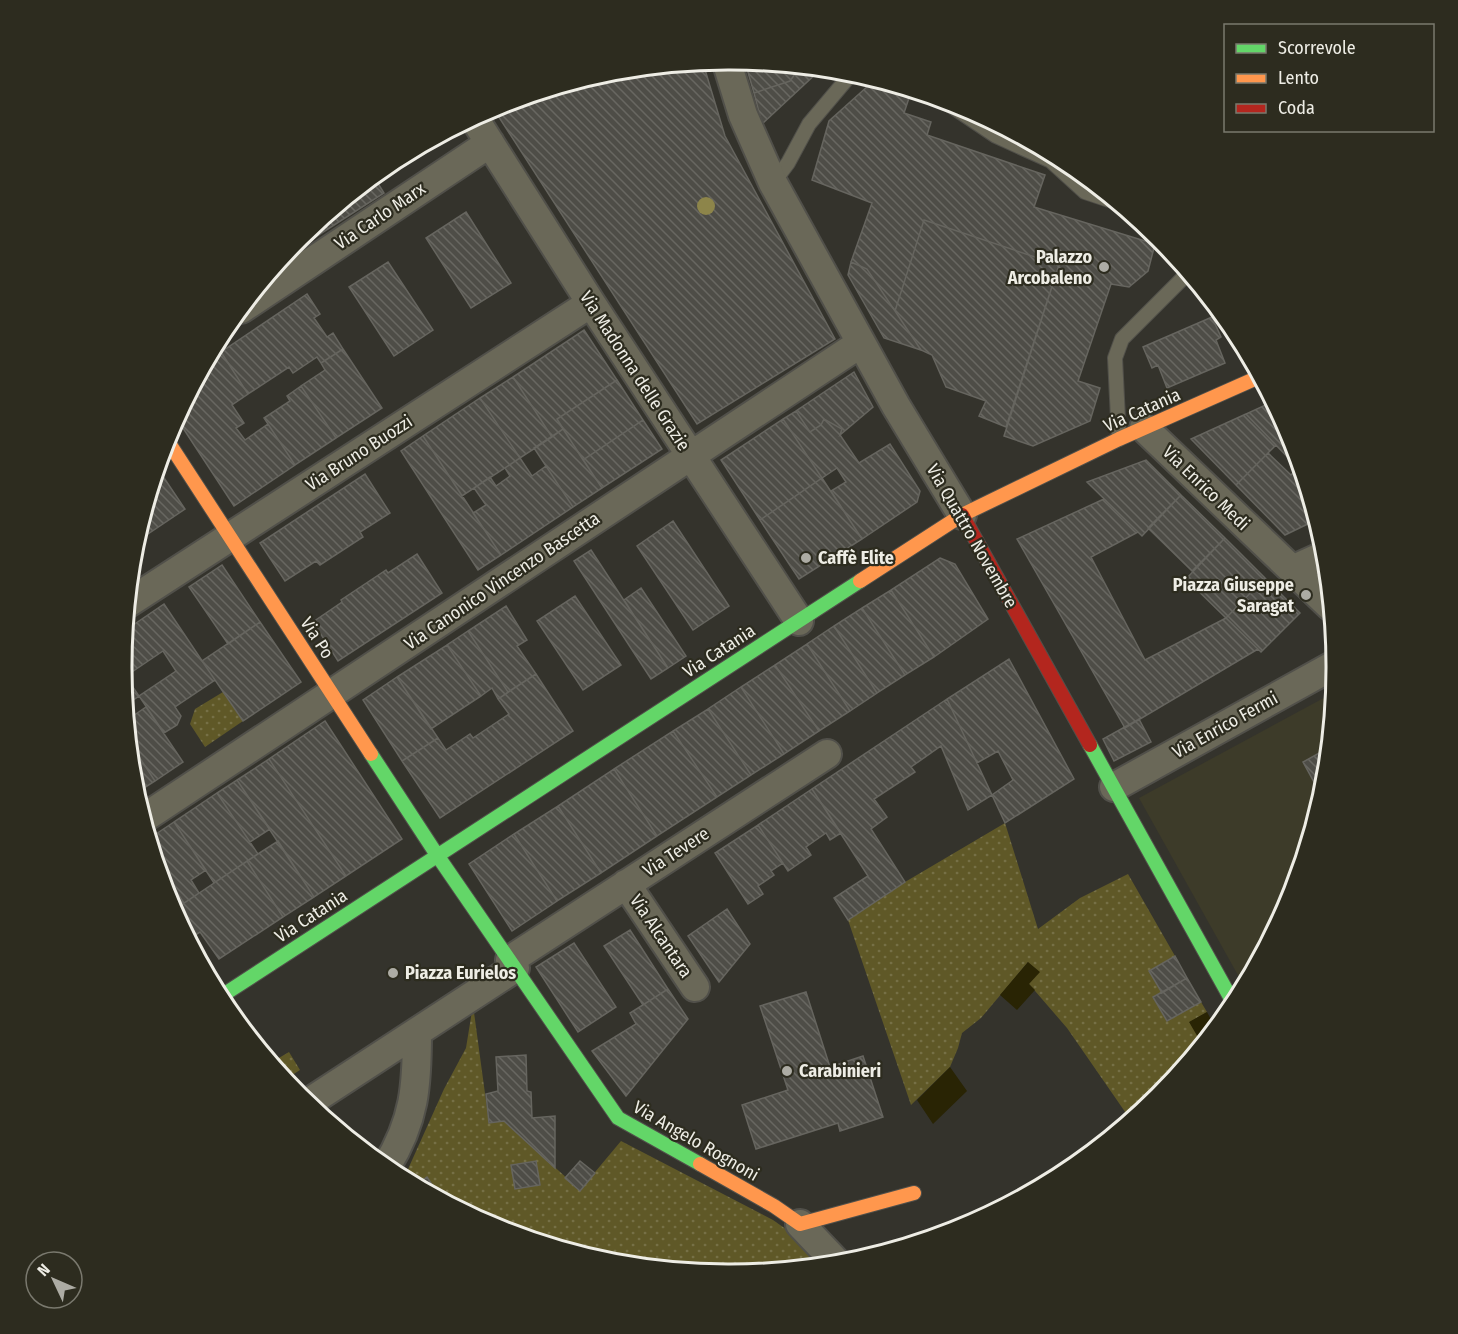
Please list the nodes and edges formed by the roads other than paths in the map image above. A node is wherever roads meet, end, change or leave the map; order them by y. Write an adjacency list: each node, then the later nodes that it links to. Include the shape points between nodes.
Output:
1 (729, 70): 8 (street, Via Quattro Novembre, via 743,115)
2 (844, 82): 8 (lane, via 809,124)
3 (479, 126): 5 (street, Via Madonna delle Grazie)
4 (984, 128): 6 (lane)
5 (490, 143): 11 (street, Via Carlo Marx); 12 (street, Via Madonna delle Grazie)
6 (1028, 150)
7 (1069, 178): 9 (lane)
8 (773, 183): 13 (street, Via Quattro Novembre)
9 (1093, 195)
10 (1182, 279): 15 (lane, via 1122,339 1115,358)
11 (265, 293)
12 (591, 303): 17 (street, Via Madonna delle Grazie); 19 (street, Via Bruno Buozzi)
13 (861, 343): 17 (street, Via Canonico Vincenzo Bascetta); 18 (street, Via Quattro Novembre)
14 (1252, 380): 15 (street, Via Catania)
15 (1132, 434): 18 (street, Via Catania); 21 (street, Via Enrico Medi)
16 (174, 450): 19 (street, Via Po)
17 (690, 456): 24 (street, Via Madonna delle Grazie); 26 (street, Via Canonico Vincenzo Bascetta)
18 (962, 515): 24 (street, Via Catania); 28 (street, Via Quattro Novembre)
19 (230, 537): 22 (street, Via Bruno Buozzi); 26 (street, Via Po)
20 (1315, 559): 21 (street)
21 (1292, 570): 23 (street, Via Enrico Medi)
22 (137, 597)
23 (1321, 597)
24 (799, 621): 30 (street, Via Catania)
25 (1326, 670): 28 (street, Via Enrico Fermi)
26 (332, 694): 29 (street, Via Canonico Vincenzo Bascetta); 30 (street, Via Po)
27 (827, 754): 31 (street, Via Tevere)
28 (1114, 787): 35 (street, Via Quattro Novembre)
29 (151, 813)
30 (437, 855): 32 (street, Via Angelo Rognoni); 34 (street, Via Catania)
31 (626, 884): 32 (street, Via Tevere); 33 (street, Via Alcantara)
32 (518, 964): 36 (street, Via Tevere); 40 (street, Via Angelo Rognoni, via 618,1118)
33 (695, 987)
34 (229, 991)
35 (1228, 993)
36 (417, 1032): 37 (street, Via Tevere); 38 (street, via 411,1116)
37 (316, 1097)
38 (391, 1158)
39 (914, 1193): 40 (street)
40 (800, 1224): 41 (street)
41 (829, 1255)

